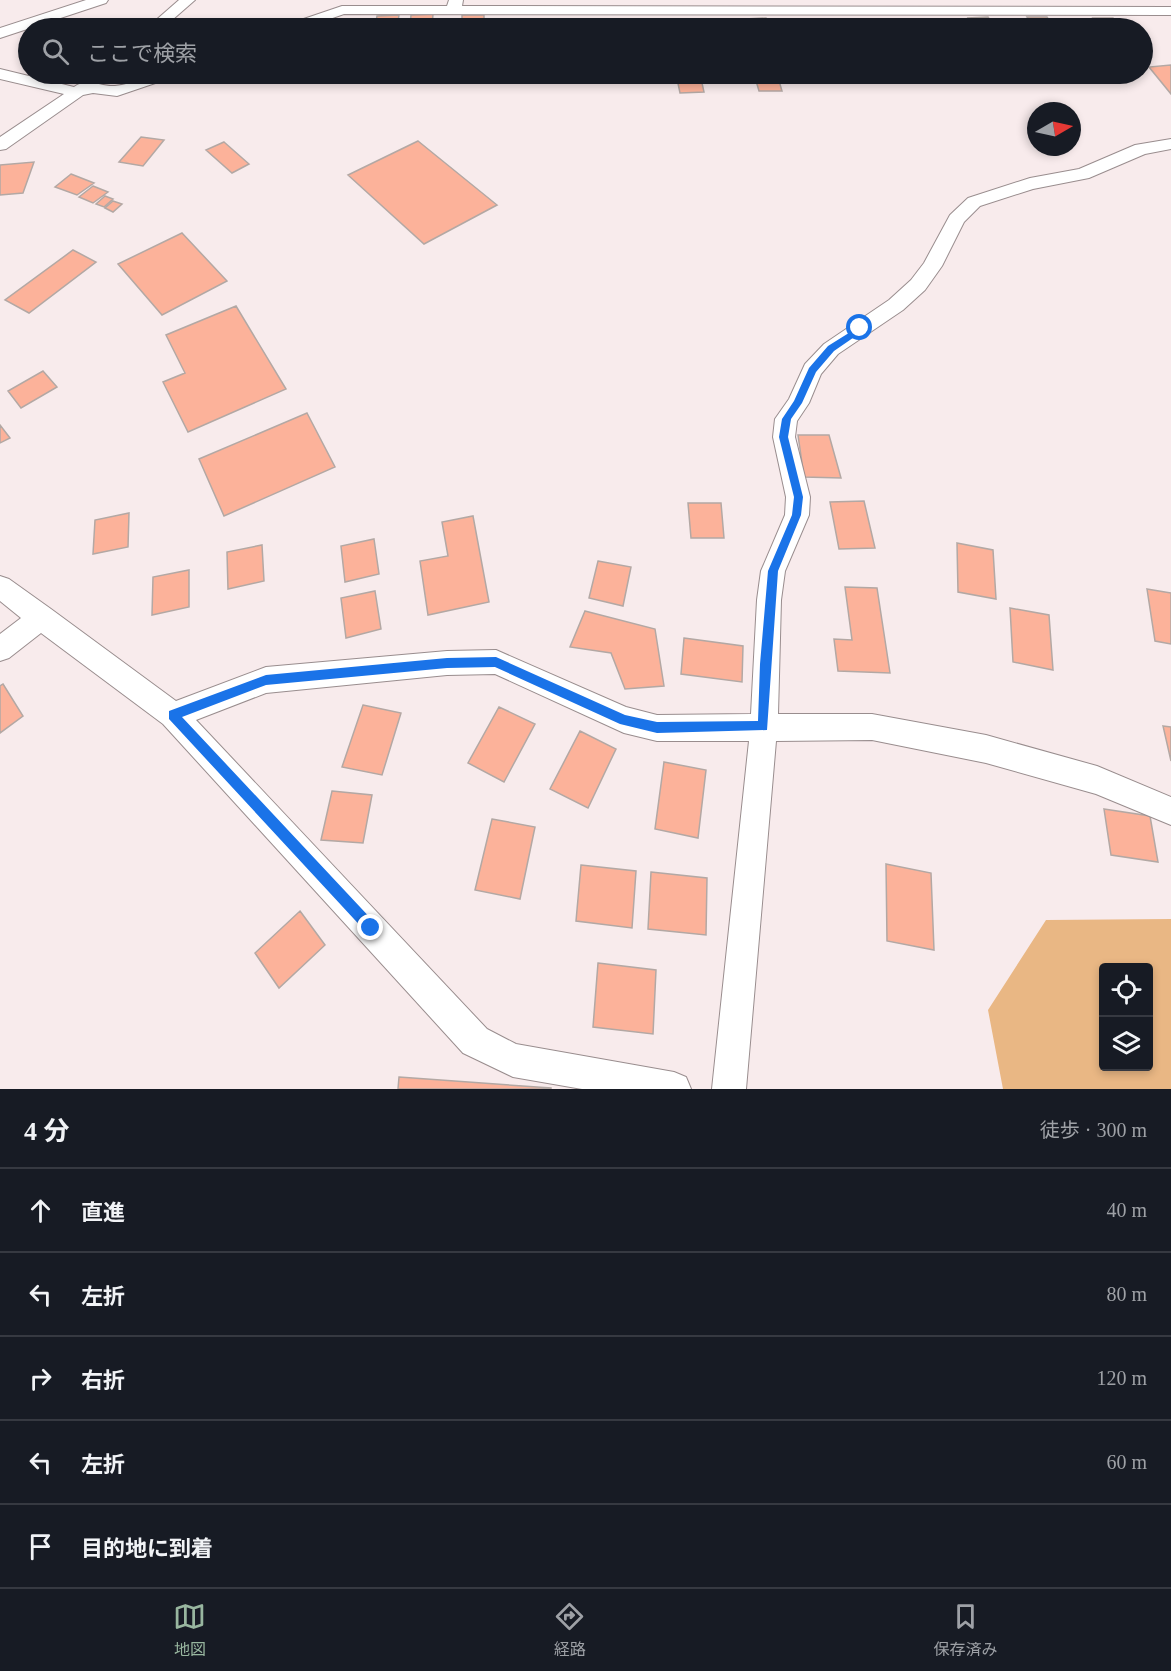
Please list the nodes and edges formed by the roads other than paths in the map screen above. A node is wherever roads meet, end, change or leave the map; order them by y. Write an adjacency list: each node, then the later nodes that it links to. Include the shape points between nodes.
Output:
1 (101, 0): 8 (street)
2 (188, 0): 9 (street)
3 (1167, 0): 6 (street)
4 (455, 5): 5 (street); 10 (street, via 342,10)
5 (714, 5): 7 (street)
6 (1171, 5)
7 (1171, 11)
8 (46, 18)
9 (166, 18)
10 (319, 18)
11 (18, 27): 12 (street)
12 (0, 33)
13 (0, 74): 14 (street)
14 (18, 78)
15 (43, 84): 18 (street)
16 (88, 84): 18 (street)
17 (138, 84): 18 (street, via 117,91 93,88)
18 (77, 92): 20 (street)
19 (1171, 144): 25 (street, via 1141,149 1083,174 1030,184 974,202 956,219 918,285 896,305 831,349 812,370 798,403 786,419 783,437 798,497 797,515 773,571)
20 (0, 145)
21 (0, 587): 22 (street)
22 (42, 617): 23 (street); 24 (street)
23 (0, 649)
24 (173, 715): 25 (street, via 266,680 496,662 635,723 657,728); 27 (street, via 475,1041 513,1060)
25 (764, 727): 26 (street, via 872,727 986,749 1097,780); 28 (street)
26 (1171, 811)
27 (674, 1089)
28 (729, 1089)

